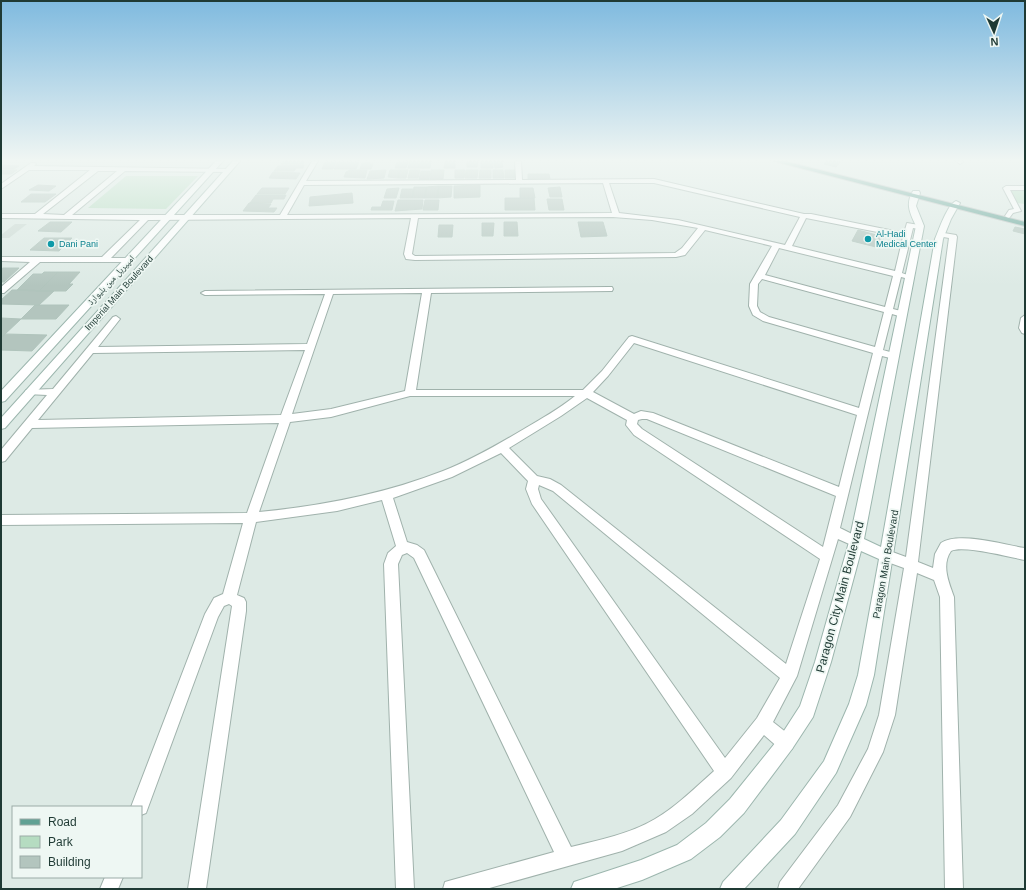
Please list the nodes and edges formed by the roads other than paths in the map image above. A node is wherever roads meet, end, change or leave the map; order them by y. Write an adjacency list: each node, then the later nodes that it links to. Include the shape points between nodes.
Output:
1 (54, 203): 14 (street)
2 (82, 203): 17 (street)
3 (182, 203): 21 (street, امپیریل مین بلیوارڈ)
4 (201, 203): 22 (street, Imperial Main Boulevard)
5 (291, 203): 18 (street)
6 (612, 203): 12 (street)
7 (745, 203): 15 (street)
8 (912, 203): 26 (street)
9 (949, 203): 11 (main road)
10 (1014, 203): 16 (street, via 1018,211 1011,211)
11 (955, 204): 16 (main road); 24 (main road); 27 (street, Paragon Main Boulevard)
12 (616, 215): 19 (street); 25 (street, via 671,220)
13 (1, 216): 14 (street)
14 (37, 216): 17 (street)
15 (804, 216): 28 (street); 30 (street)
16 (1008, 216): 23 (main road)
17 (65, 217): 20 (street)
18 (282, 217): 19 (street); 22 (street)
19 (415, 217): 25 (street, via 408,254 409,257 415,258 676,255 686,250)
20 (146, 218): 21 (street); 33 (street)
21 (168, 218): 22 (street); 34 (street, امپیریل مین بلیوارڈ)
22 (187, 218): 52 (street, Imperial Main Boulevard)
23 (1025, 220)
24 (1025, 224)
25 (703, 227): 29 (street)
26 (919, 227): 28 (street, via 910,225); 38 (street, Paragon City Main Boulevard)
27 (941, 234): 35 (street, Paragon Main Boulevard); 36 (street, via 953,237)
28 (907, 236): 38 (street)
29 (777, 244): 30 (street); 37 (street)
30 (788, 248): 38 (street)
31 (1, 259): 32 (street)
32 (38, 259): 33 (street); 41 (street)
33 (104, 260): 34 (street)
34 (129, 260): 56 (street, امپیریل مین بلیوارڈ)
35 (934, 267): 36 (street); 73 (street, Paragon Main Boulevard)
36 (949, 270): 75 (street)
37 (760, 276): 44 (street); 50 (street, via 754,284 756,313 766,319)
38 (904, 276): 44 (street, Paragon City Main Boulevard)
39 (609, 289): 40 (street)
40 (427, 290): 42 (street); 54 (street)
41 (1, 291)
42 (330, 291): 43 (street); 48 (street)
43 (205, 293)
44 (895, 312): 50 (street); 51 (street, Paragon City Main Boulevard)
45 (1025, 318): 47 (street)
46 (116, 320): 49 (street)
47 (1025, 331)
48 (310, 347): 49 (street); 59 (street)
49 (92, 350): 53 (street)
50 (878, 352): 51 (street); 57 (street)
51 (894, 356): 70 (street, Paragon City Main Boulevard)
52 (30, 392): 53 (street); 60 (street, Imperial Main Boulevard)
53 (56, 392): 61 (street)
54 (410, 393): 55 (street); 59 (street, via 331,413)
55 (586, 393): 57 (street, via 632,339); 58 (street); 62 (street, via 557,415)
56 (1, 398)
57 (862, 413): 66 (street)
58 (633, 418): 66 (street, via 649,416); 74 (street, via 631,425 638,432)
59 (284, 419): 61 (street); 67 (street)
60 (1, 424)
61 (29, 424): 63 (street)
62 (502, 447): 64 (street); 65 (street, via 425,482)
63 (1, 458)
64 (534, 480): 78 (street, via 546,482 557,488); 81 (street, via 532,489 536,501)
65 (386, 494): 67 (street, via 350,503); 71 (street)
66 (843, 494): 69 (street)
67 (251, 518): 68 (street); 77 (street)
68 (1, 520)
69 (834, 531): 70 (street); 74 (street)
70 (856, 542): 73 (street); 80 (street, Paragon City Main Boulevard, via 807,711)
71 (403, 549): 83 (street, via 411,548 419,554); 88 (street, via 396,552 391,564)
72 (1025, 554): 76 (street, via 976,546 949,545 941,556)
73 (888, 556): 75 (street); 91 (street, Paragon Main Boulevard, via 866,675 857,705 830,767 788,827)
74 (827, 558): 78 (street)
75 (911, 566): 76 (street); 92 (street, via 887,715 875,752 844,811)
76 (940, 576): 93 (street, via 947,597)
77 (229, 598): 82 (street, via 219,602 212,614); 87 (street, via 239,602 239,611)
78 (789, 676): 79 (street)
79 (763, 724): 80 (street); 81 (street)
80 (786, 744): 90 (street, Paragon City Main Boulevard, via 737,806 713,830 684,852 642,870)
81 (725, 772): 83 (street, via 686,808 660,826 622,842)
82 (140, 806)
83 (566, 857): 85 (street)
84 (114, 878): 86 (street)
85 (484, 885): 89 (street)
86 (109, 889)
87 (197, 889)
88 (405, 889)
89 (452, 889)
90 (581, 889)
91 (730, 889)
92 (787, 889)
93 (954, 889)

